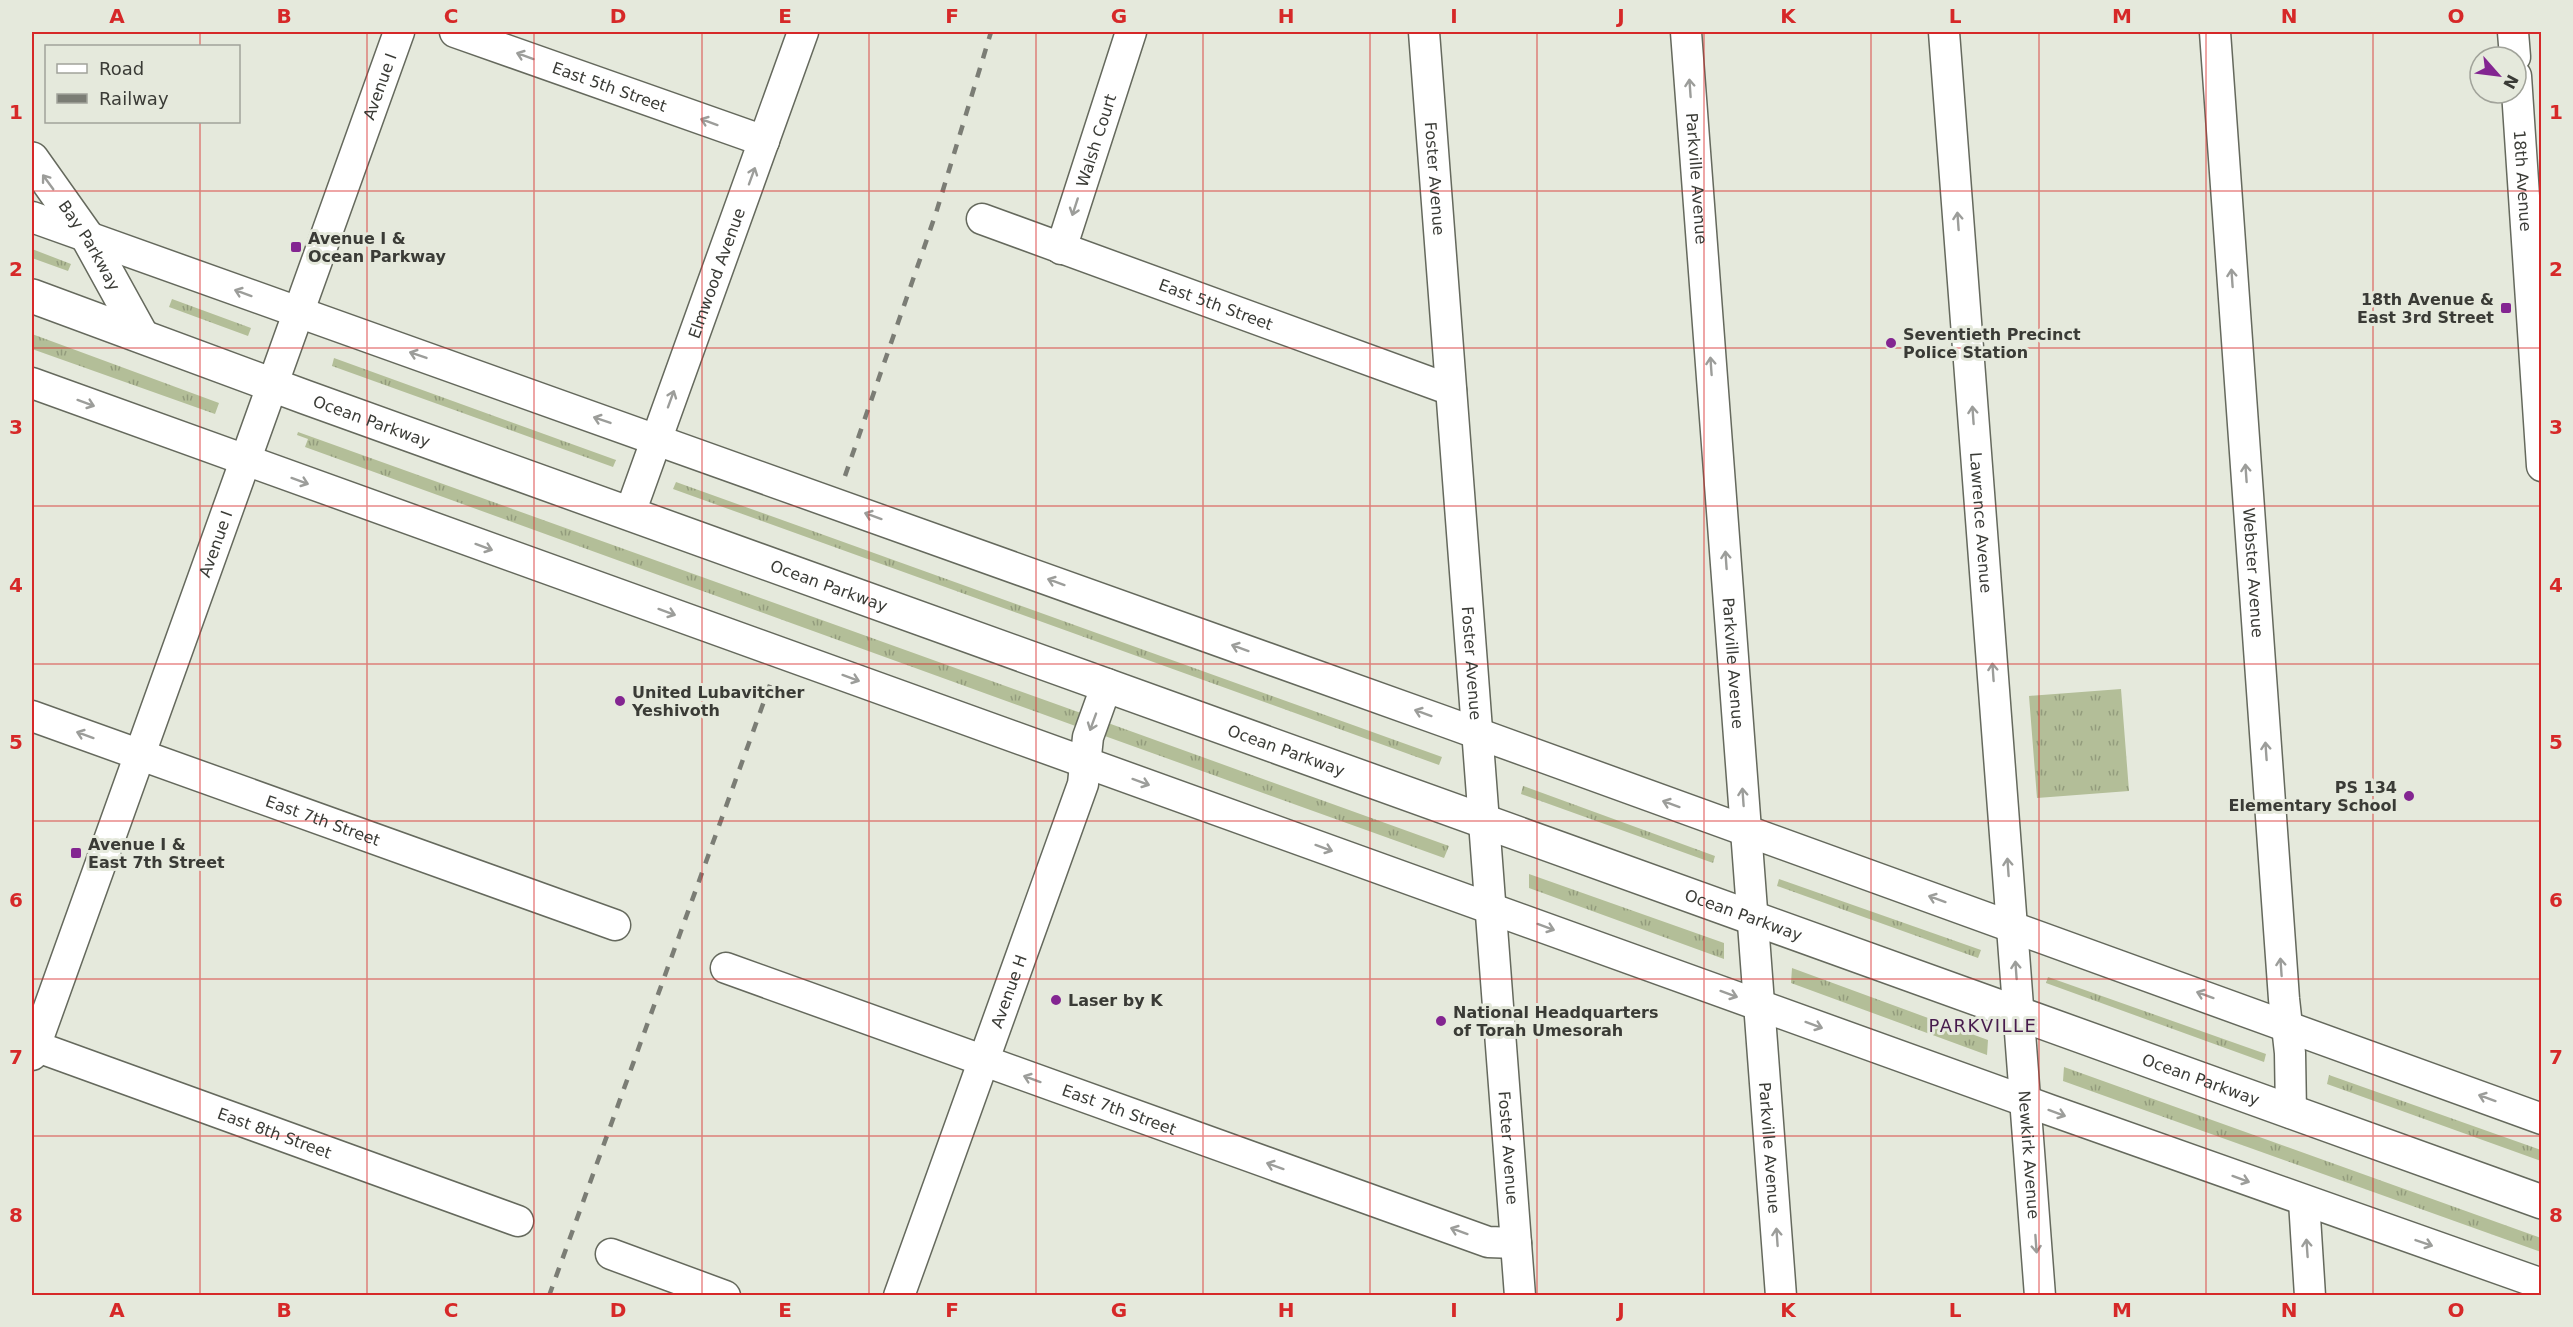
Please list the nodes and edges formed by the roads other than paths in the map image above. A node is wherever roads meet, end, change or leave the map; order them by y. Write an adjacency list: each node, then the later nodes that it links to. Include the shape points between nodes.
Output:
1 (399, 32): 18 (street, Avenue I)
2 (455, 32): 10 (street, East 5th Street, one-way to 2)
3 (803, 32): 10 (street, Elmwood Avenue)
4 (1131, 32): 16 (street, Walsh Court, one-way to 16)
5 (1424, 32): 22 (street, Foster Avenue)
6 (1686, 32): 33 (street, Parkville Avenue, one-way to 6)
7 (1944, 32): 37 (street, Lawrence Avenue, one-way to 7)
8 (2215, 32): 41 (street, Webster Avenue, one-way to 8)
9 (2520, 105): 12 (street, 18th Avenue)
10 (764, 141): 23 (street, Elmwood Avenue, one-way to 10)
11 (32, 159): 15 (main road, Bay Parkway, one-way to 11)
12 (2533, 216): 25 (street, 18th Avenue)
13 (32, 217): 15 (street)
14 (982, 219): 16 (street, East 5th Street)
15 (88, 238): 18 (street, one-way to 15); 19 (main road, Bay Parkway)
16 (1061, 249): 22 (street, East 5th Street)
17 (32, 296): 19 (main road, Ocean Parkway)
18 (298, 313): 21 (street, Avenue I); 23 (street, one-way to 18)
19 (142, 336): 21 (main road, Ocean Parkway)
20 (32, 383): 24 (street, one-way to 24)
21 (272, 384): 24 (street, Avenue I); 26 (main road, Ocean Parkway)
22 (1451, 390): 29 (street, Foster Avenue)
23 (657, 439): 26 (street, Elmwood Avenue); 29 (street, one-way to 23)
24 (245, 461): 30 (street, Avenue I); 31 (street, one-way to 31)
25 (2541, 466)
26 (630, 513): 27 (main road, Ocean Parkway)
27 (1107, 684): 31 (street, Avenue H, one-way to 31, via 1088,737); 32 (main road, Ocean Parkway)
28 (32, 716): 30 (street, East 7th Street, one-way to 28)
29 (1478, 734): 32 (street, Foster Avenue); 33 (street, one-way to 29)
30 (139, 754): 36 (street, East 7th Street); 42 (street, Avenue I)
31 (1086, 762): 34 (street, one-way to 34); 43 (street, Avenue H, via 1083,784)
32 (1484, 821): 34 (street, Foster Avenue); 35 (main road, Ocean Parkway)
33 (1746, 830): 35 (street, Parkville Avenue); 37 (street, one-way to 33)
34 (1490, 907): 39 (street, one-way to 39); 50 (street, Foster Avenue)
35 (1753, 918): 39 (street, Parkville Avenue); 40 (main road, Ocean Parkway)
36 (615, 925)
37 (2012, 925): 40 (street, Lawrence Avenue, one-way to 37); 41 (street, one-way to 37)
38 (726, 968): 43 (street, East 7th Street)
39 (1759, 1005): 44 (street, one-way to 44); 56 (street, Parkville Avenue, one-way to 39)
40 (2019, 1014): 44 (street, Newkirk Avenue); 45 (main road, Ocean Parkway)
41 (2287, 1025): 45 (street, Webster Avenue); 46 (street, one-way to 41)
42 (33, 1049): 49 (street, East 8th Street)
43 (984, 1061): 50 (street, East 7th Street, one-way to 43, via 1488,1242); 54 (street, Avenue H)
44 (2026, 1101): 47 (street, one-way to 47); 57 (street, Newkirk Avenue, one-way to 57)
45 (2291, 1113): 48 (main road, Ocean Parkway)
46 (2541, 1119)
47 (2304, 1201): 52 (street, one-way to 52); 58 (street, one-way to 47)
48 (2541, 1202)
49 (518, 1221)
50 (1516, 1243): 55 (street, Foster Avenue)
51 (611, 1254): 53 (street)
52 (2541, 1284)
53 (725, 1296)
54 (899, 1296)
55 (1520, 1296)
56 (1781, 1296)
57 (2040, 1296)
58 (2310, 1296)

